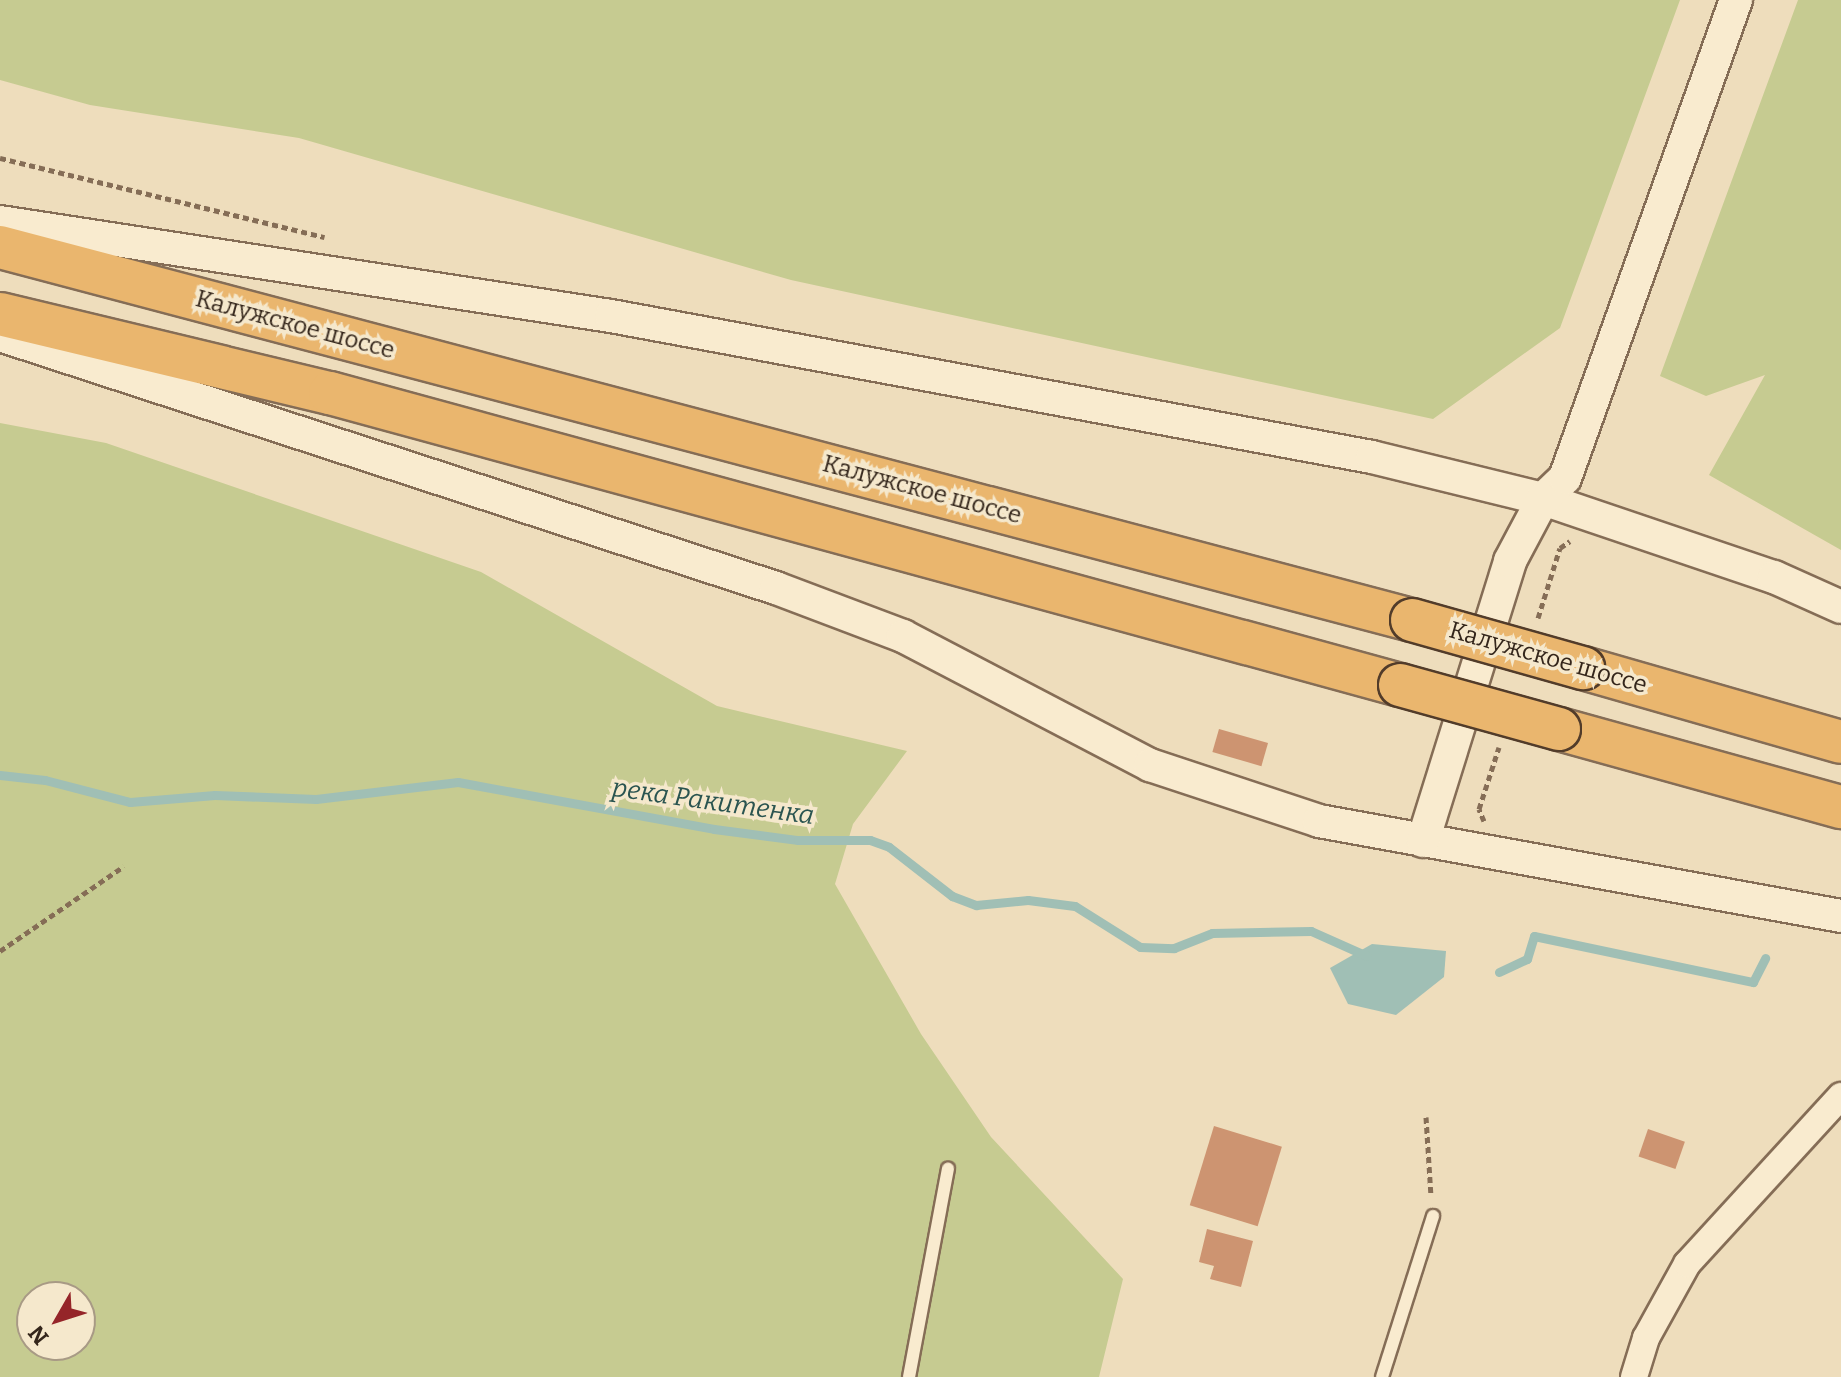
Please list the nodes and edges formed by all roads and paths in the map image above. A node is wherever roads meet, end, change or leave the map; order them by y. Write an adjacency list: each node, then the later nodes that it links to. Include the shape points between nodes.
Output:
1 (1736, 0): 8 (street, via 1565,478)
2 (0, 158): 4 (path)
3 (0, 222): 8 (street, via 611,316 1372,457)
4 (253, 222)
5 (0, 247): 10 (highway, Калужское шоссе, bridge, via 1412,620)
6 (0, 314): 11 (highway, bridge, via 330,393)
7 (0, 335): 12 (street, via 776,588 903,636 1150,765 1319,821)
8 (1543, 499): 9 (street, via 1774,577); 12 (street, via 1510,561)
9 (1841, 607)
10 (1841, 742)
11 (1841, 807)
12 (1423, 841): 14 (street)
13 (124, 866): 15 (path)
14 (1841, 916)
15 (0, 951)
16 (1841, 1096): 22 (street, via 1687,1264 1646,1338)
17 (1426, 1117): 19 (path)
18 (948, 1169): 20 (lane)
19 (1433, 1216): 21 (lane)
20 (909, 1377)
21 (1382, 1377)
22 (1634, 1377)

